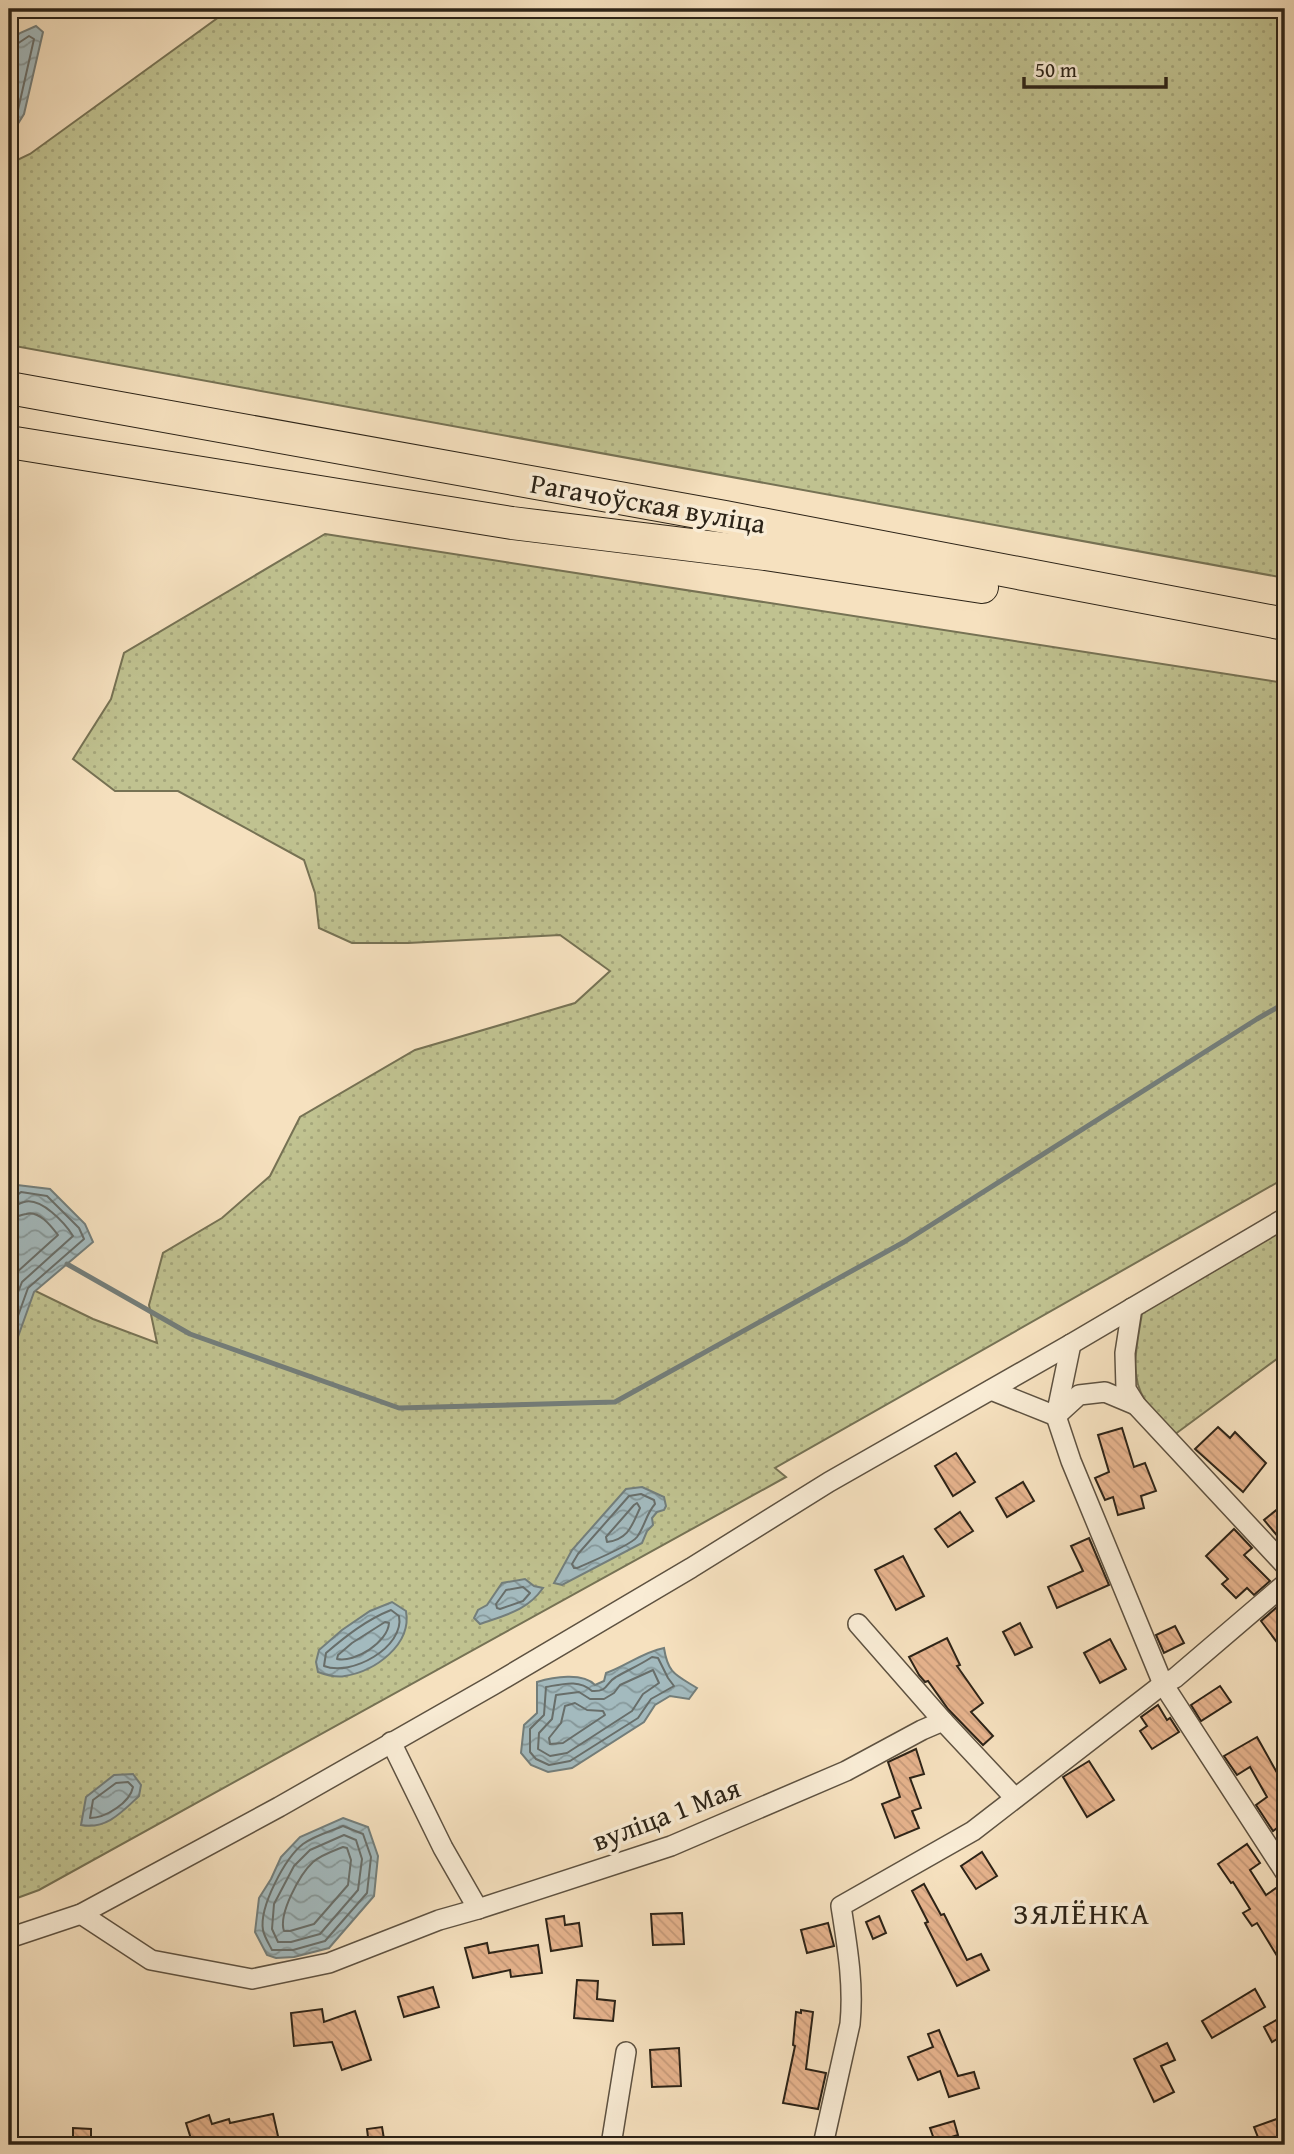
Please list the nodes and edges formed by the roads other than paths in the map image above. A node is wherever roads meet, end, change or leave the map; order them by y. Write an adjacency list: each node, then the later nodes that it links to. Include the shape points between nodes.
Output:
1 (9, 388): 3 (main road, Рагачоўская вуліца)
2 (9, 442): 4 (main road, Рагачоўская вуліца, via 512,523 765,554)
3 (1285, 624)
4 (1285, 630)
5 (1285, 1218): 6 (street)
6 (1132, 1308): 7 (street); 9 (street, via 1125,1353 1126,1389)
7 (1071, 1344): 8 (street); 10 (street)
8 (991, 1390): 10 (street); 16 (street)
9 (1136, 1405): 10 (street, via 1105,1392 1079,1395); 11 (street)
10 (1056, 1416): 14 (street)
11 (1285, 1564)
12 (1285, 1584): 14 (street)
13 (859, 1624): 15 (street)
14 (1163, 1684): 17 (street); 18 (street)
15 (943, 1721): 17 (street); 19 (street, вуліца 1 Мая, via 846,1771 671,1846)
16 (391, 1742): 19 (street); 20 (street)
17 (1015, 1798): 24 (street, via 973,1830 841,1906 852,2006)
18 (1285, 1872)
19 (478, 1909): 20 (street, вуліца 1 Мая, via 329,1963 252,1979 150,1960)
20 (81, 1914): 21 (street)
21 (9, 1938)
22 (626, 2052): 23 (street)
23 (611, 2145)
24 (823, 2145)

